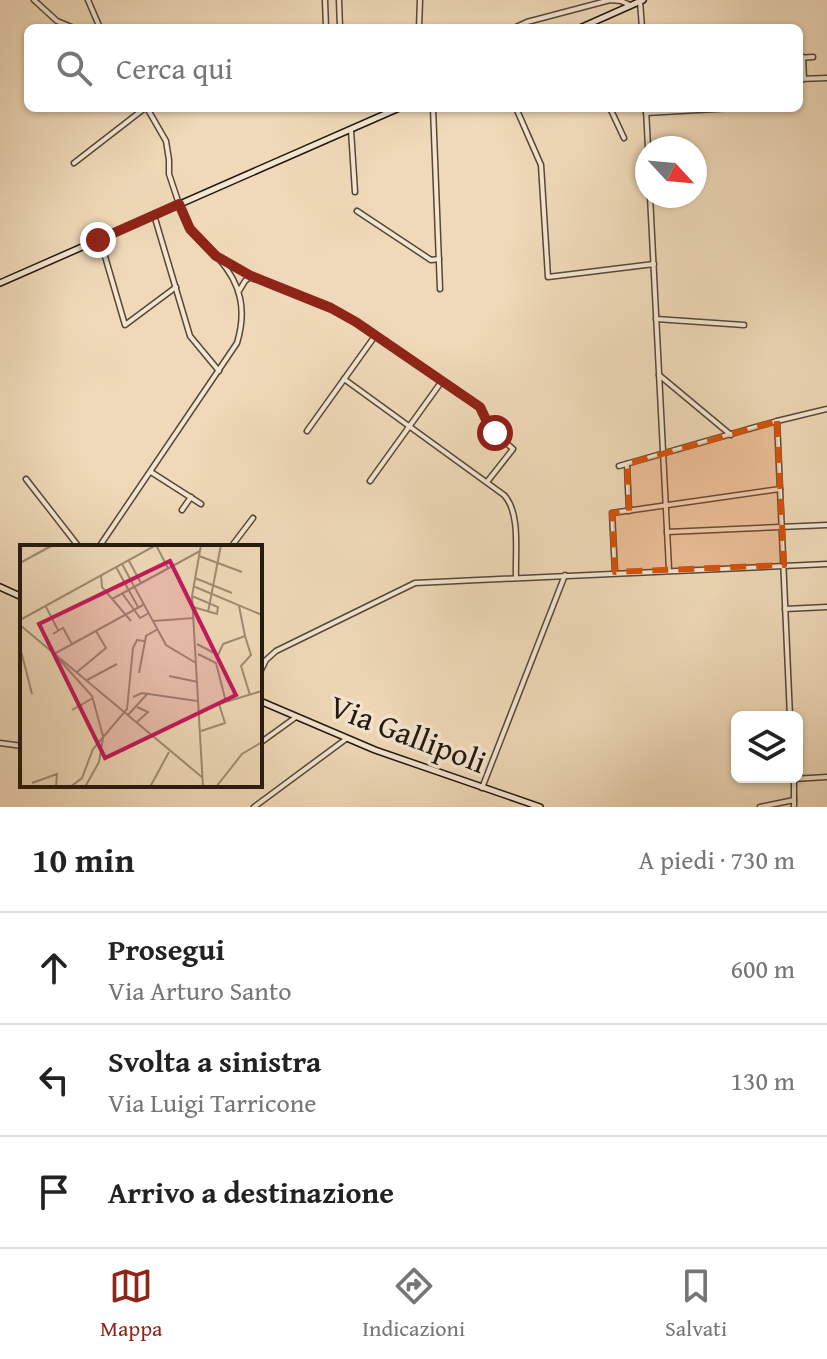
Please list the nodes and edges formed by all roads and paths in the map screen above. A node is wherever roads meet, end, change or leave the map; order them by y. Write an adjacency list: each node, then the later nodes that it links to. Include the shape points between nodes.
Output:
1 (34, 0): 8 (street)
2 (88, 0): 9 (street)
3 (325, 0): 10 (street)
4 (339, 0): 11 (street)
5 (420, 0): 12 (street)
6 (642, 1): 7 (main road); 15 (street)
7 (630, 5): 13 (street, via 610,0); 14 (main road)
8 (64, 24)
9 (98, 24)
10 (326, 24)
11 (340, 24)
12 (419, 24)
13 (523, 24)
14 (589, 24)
15 (642, 24)
16 (813, 57): 17 (street)
17 (803, 58)
18 (827, 78): 19 (street)
19 (803, 79)
20 (141, 112): 30 (street)
21 (148, 112): 32 (street, via 166,141)
22 (390, 112): 27 (main road)
23 (433, 112): 38 (street)
24 (518, 112): 39 (street, via 541,165 548,277)
25 (612, 112): 29 (street)
26 (646, 112): 28 (street)
27 (351, 130): 31 (street); 32 (main road)
28 (647, 136)
29 (624, 138)
30 (74, 163)
31 (355, 192)
32 (179, 204): 35 (main road); 37 (street, via 190,229)
33 (651, 208): 39 (street)
34 (357, 211): 38 (street, via 431,260)
35 (154, 215): 36 (main road); 42 (street)
36 (98, 240): 41 (main road); 42 (street, via 125,325)
37 (216, 256): 40 (street); 44 (street)
38 (439, 259): 43 (street)
39 (654, 264): 45 (street)
40 (251, 276): 44 (street); 47 (street, via 331,308)
41 (0, 283)
42 (176, 287): 48 (street, via 190,336)
43 (440, 289)
44 (239, 291): 48 (street, via 241,332)
45 (656, 319): 46 (street); 49 (street)
46 (744, 325)
47 (375, 336): 50 (street); 51 (street)
48 (219, 371): 60 (street)
49 (659, 374): 56 (street); 57 (street)
50 (344, 379): 54 (street); 55 (street)
51 (441, 383): 54 (street); 63 (street, via 480,407 495,433 513,449)
52 (827, 409): 53 (street)
53 (777, 421): 56 (street); 64 (street)
54 (410, 426): 62 (street); 63 (street)
55 (307, 431)
56 (731, 435): 57 (street)
57 (663, 454): 58 (street); 67 (street)
58 (627, 464): 59 (street); 69 (street)
59 (619, 466)
60 (151, 472): 65 (street); 75 (street)
61 (26, 479): 74 (street)
62 (370, 481)
63 (487, 482): 82 (street, via 512,503)
64 (780, 489): 67 (street); 72 (street)
65 (191, 497): 66 (street); 68 (street)
66 (201, 504)
67 (666, 505): 69 (street); 73 (street)
68 (182, 510)
69 (629, 511): 80 (street, via 612,513)
70 (253, 518): 76 (street)
71 (827, 525): 72 (street)
72 (782, 527): 73 (street); 78 (street)
73 (667, 532): 79 (street)
74 (77, 545)
75 (100, 545)
76 (233, 545)
77 (827, 564): 78 (street)
78 (784, 565): 79 (street); 86 (street)
79 (669, 570): 80 (street)
80 (615, 572): 81 (street)
81 (565, 575): 82 (street); 98 (street)
82 (516, 577): 87 (street, via 415,583 276,651)
83 (0, 587): 84 (main road)
84 (20, 596)
85 (827, 607): 86 (street)
86 (785, 609): 89 (street)
87 (262, 668)
88 (262, 702): 90 (main road, Via Gallipoli)
89 (790, 711)
90 (296, 717): 91 (main road, Via Gallipoli); 92 (street)
91 (346, 739): 98 (main road, Via Gallipoli); 100 (street)
92 (262, 742)
93 (0, 743): 94 (street)
94 (20, 746)
95 (827, 777): 96 (street)
96 (803, 778)
97 (793, 783): 99 (street)
98 (482, 788): 101 (main road, Via Gallipoli)
99 (794, 800): 102 (street); 103 (street)
100 (254, 807)
101 (540, 807)
102 (760, 807)
103 (794, 807)

